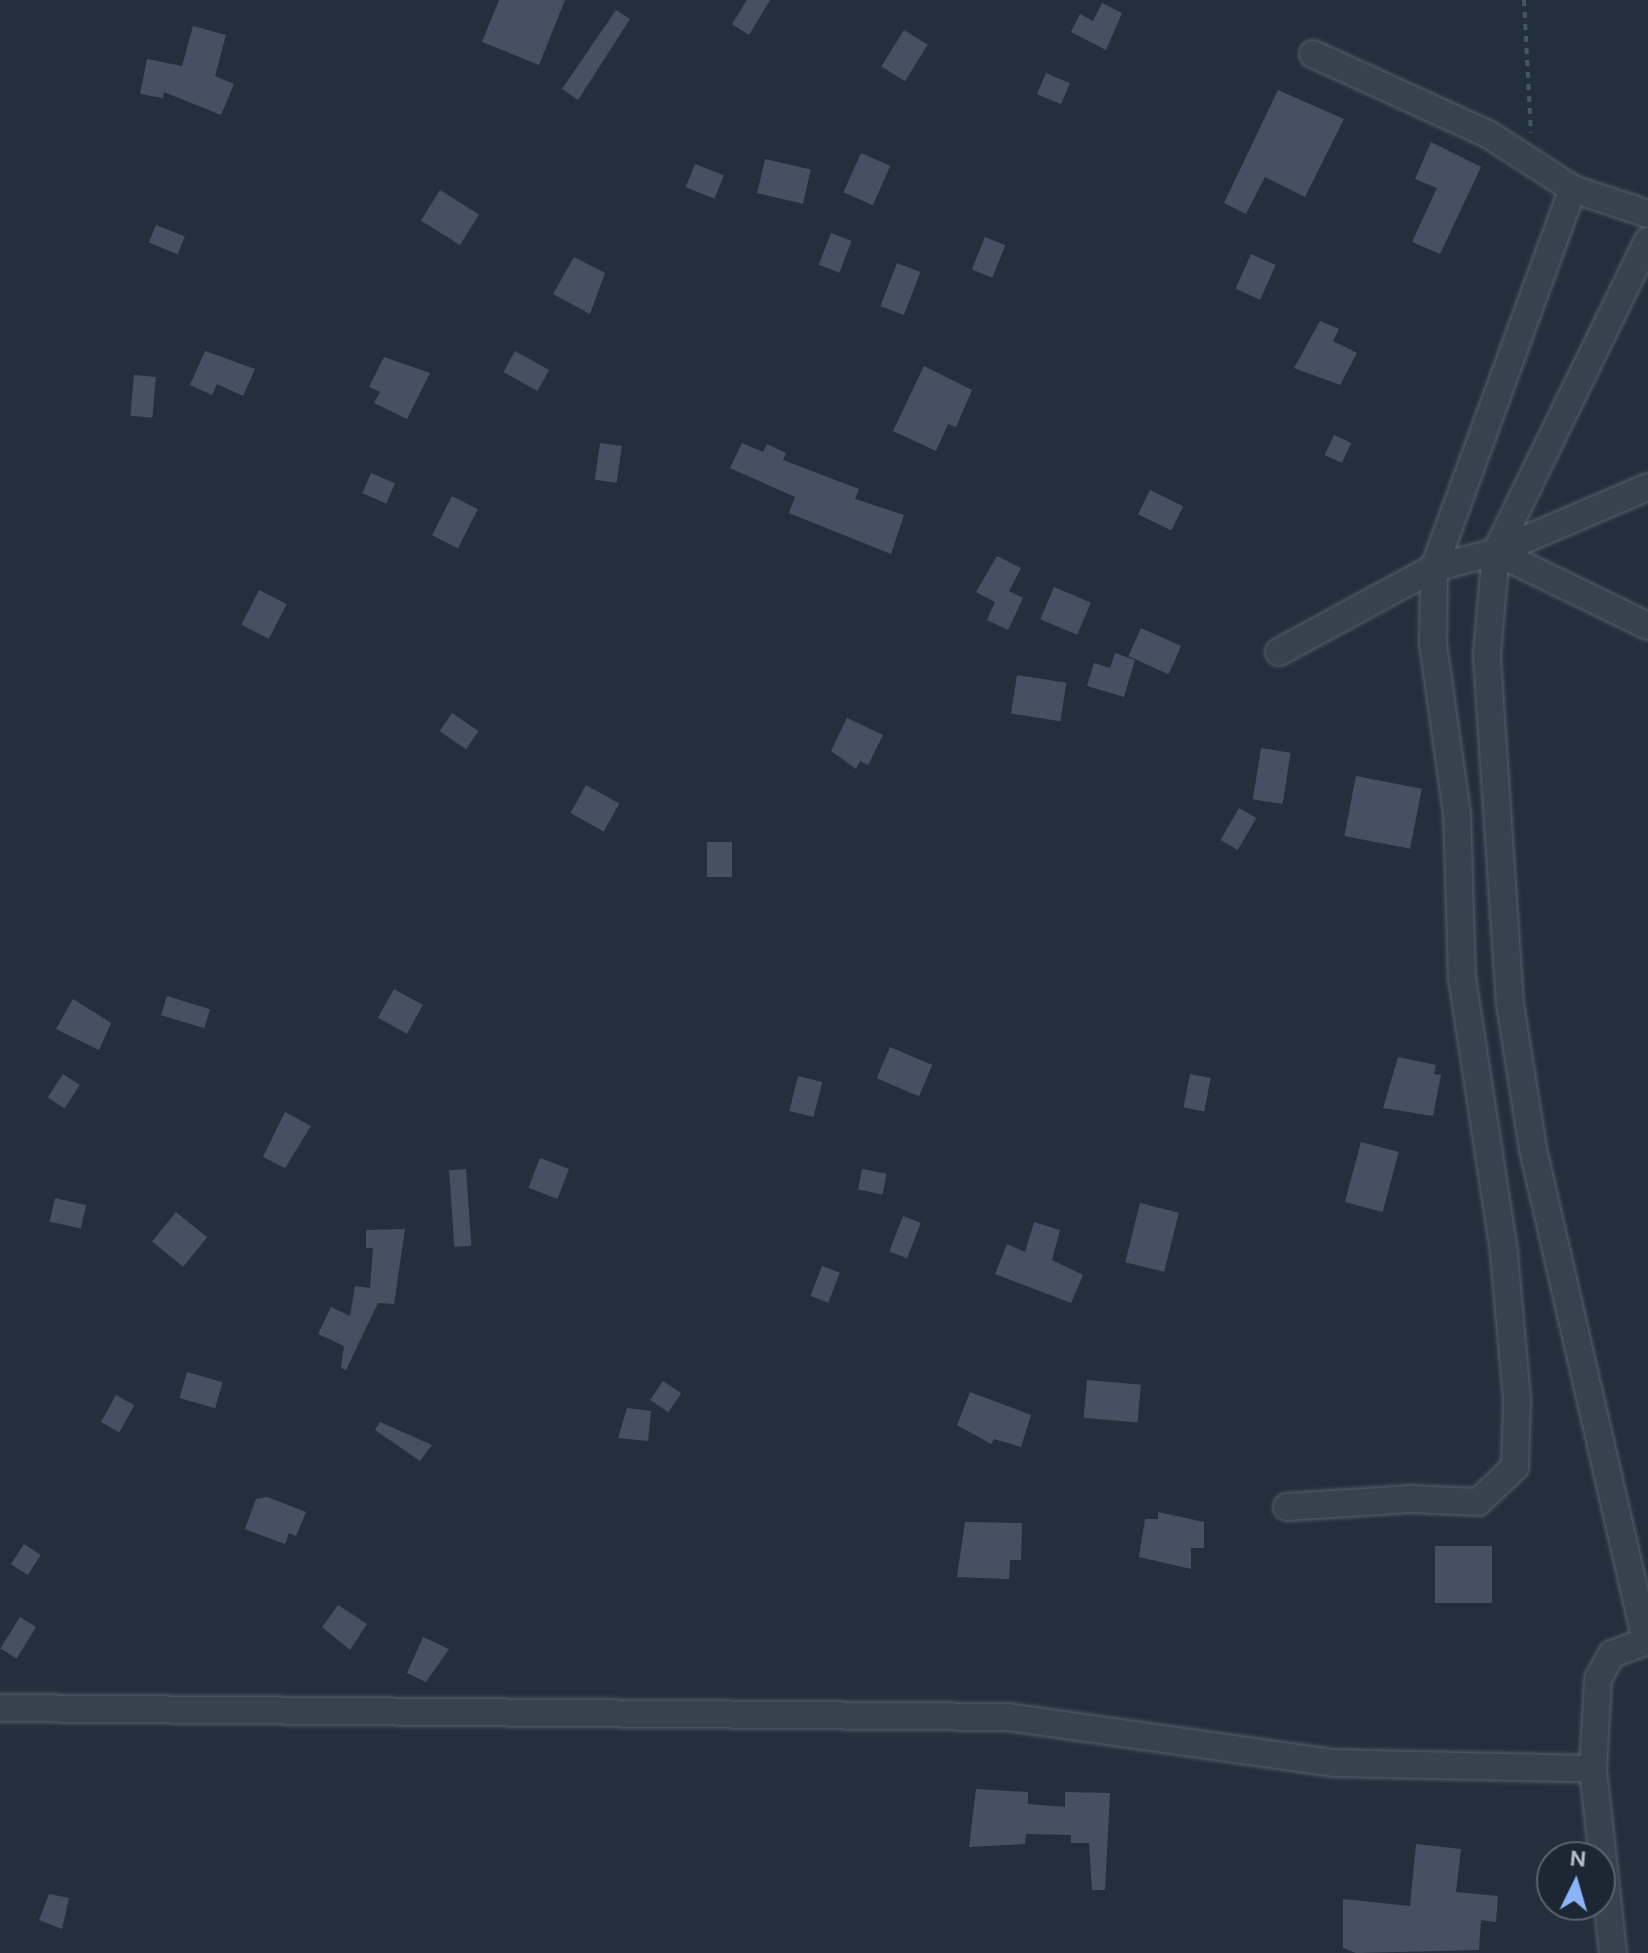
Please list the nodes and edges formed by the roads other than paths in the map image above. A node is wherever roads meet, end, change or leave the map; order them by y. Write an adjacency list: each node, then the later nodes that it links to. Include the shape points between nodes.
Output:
1 (1313, 54): 2 (street, via 1488,134)
2 (1573, 189): 3 (street); 7 (street)
3 (1648, 214)
4 (1648, 241): 6 (street)
5 (1648, 487): 6 (street)
6 (1496, 552): 7 (street); 8 (street); 11 (street, via 1487,654 1510,1004 1533,1149)
7 (1434, 568): 9 (street); 10 (street, via 1433,643 1457,814 1462,979 1504,1252 1517,1399 1515,1467 1478,1502 1411,1499)
8 (1648, 626)
9 (1279, 652)
10 (1287, 1507)
11 (1647, 1641): 13 (street, via 1612,1654 1598,1679)
12 (0, 1708): 13 (street, via 1007,1717 1336,1763)
13 (1593, 1769): 14 (street)
14 (1613, 1953)

